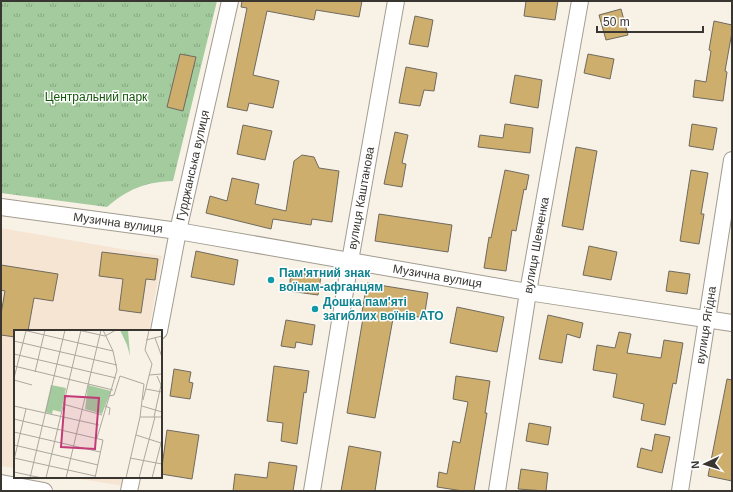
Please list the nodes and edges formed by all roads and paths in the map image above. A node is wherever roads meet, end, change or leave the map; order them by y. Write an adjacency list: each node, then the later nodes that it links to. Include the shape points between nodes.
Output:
1 (230, 1): 6 (street, Гурджанська вулиця)
2 (396, 1): 7 (street, вулиця Каштанова)
3 (580, 1): 8 (street, вулиця Шевченка)
4 (732, 160): 9 (street, вулиця Ягідна)
5 (1, 207): 6 (street, Музична вулиця)
6 (178, 231): 7 (street, Музична вулиця); 11 (street, Гурджанська вулиця)
7 (350, 261): 8 (street, Музична вулиця); 16 (street, вулиця Каштанова)
8 (528, 292): 9 (street, Музична вулиця); 17 (street, вулиця Шевченка)
9 (708, 319): 10 (street, Музична вулиця); 18 (street, вулиця Ягідна)
10 (732, 323)
11 (159, 330)
12 (132, 478): 15 (street)
13 (1, 484): 14 (street)
14 (44, 491)
15 (130, 491)
16 (312, 491)
17 (497, 491)
18 (680, 491)

